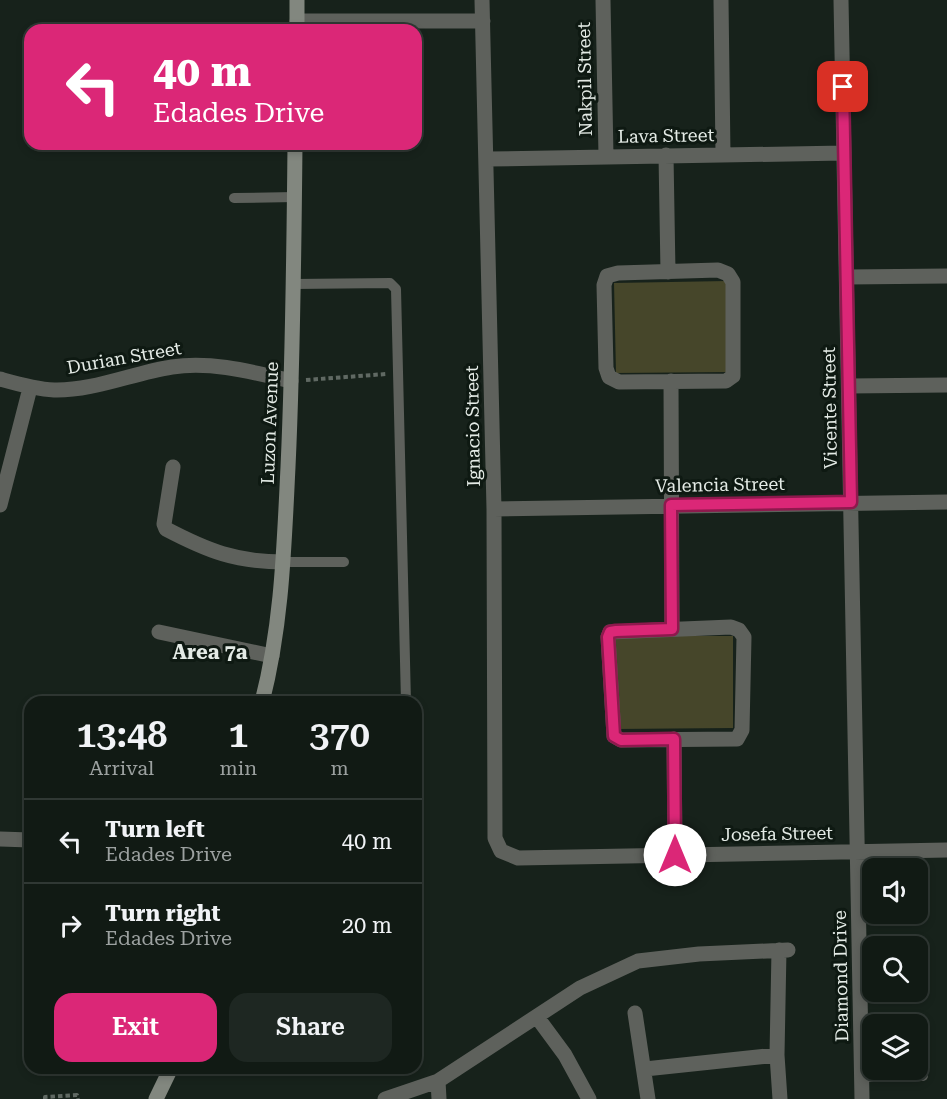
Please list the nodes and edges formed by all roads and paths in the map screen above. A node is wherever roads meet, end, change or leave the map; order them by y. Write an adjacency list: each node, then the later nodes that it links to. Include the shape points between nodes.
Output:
1 (297, 0): 7 (main road)
2 (482, 0): 6 (street, Ignacio Street)
3 (603, 0): 13 (street, Nakpil Street)
4 (721, 0): 11 (street)
5 (841, 0): 10 (street, Vicente Street)
6 (483, 21): 8 (street); 14 (street, Ignacio Street)
7 (297, 24)
8 (371, 24)
9 (295, 150): 15 (main road, Luzon Avenue)
10 (844, 153): 11 (street, Lava Street); 19 (street, Vicente Street)
11 (723, 154): 12 (street, Lava Street)
12 (666, 155): 13 (street, Lava Street); 17 (street)
13 (606, 156): 14 (street, Lava Street)
14 (488, 159): 33 (street, Ignacio Street)
15 (295, 197): 16 (lane); 20 (main road, Luzon Avenue)
16 (234, 198)
17 (668, 272): 24 (street, via 618,273 607,276 604,285 609,377 619,382); 24 (street, via 718,270 728,273 734,282 733,376 726,381)
18 (947, 276): 19 (street)
19 (847, 277): 26 (street, Vicente Street)
20 (294, 284): 21 (lane, via 395,284); 23 (main road, Luzon Avenue)
21 (399, 373): 23 (path); 40 (lane)
22 (0, 379): 27 (street, Durian Street)
23 (298, 380): 27 (street, Durian Street, via 201,365 173,367 79,387); 34 (main road, Luzon Avenue)
24 (671, 381): 32 (street)
25 (947, 385): 26 (street)
26 (849, 386): 29 (street, Vicente Street)
27 (30, 388): 31 (street)
28 (173, 467): 34 (street, via 166,530 224,556)
29 (851, 502): 30 (street, Valencia Street); 32 (street, Valencia Street); 46 (street, Vicente Street)
30 (947, 502)
31 (0, 505)
32 (671, 505): 33 (street, Valencia Street); 36 (street)
33 (494, 509): 45 (street, Ignacio Street, via 495,838)
34 (284, 562): 35 (lane); 38 (main road, Luzon Avenue)
35 (344, 562)
36 (672, 629): 41 (street, via 616,631 608,637 614,736 621,740); 41 (street, via 731,627 744,637 742,730 737,739)
37 (159, 633): 38 (street)
38 (272, 656): 39 (main road, Luzon Avenue)
39 (263, 696)
40 (406, 696)
41 (674, 739): 47 (street)
42 (0, 839): 43 (street)
43 (24, 840)
44 (947, 850): 46 (street, Josefa Street)
45 (501, 851): 47 (street, Josefa Street, via 518,858)
46 (858, 852): 47 (street, Josefa Street); 53 (street, Diamond Drive)
47 (675, 855)
48 (635, 1013): 51 (street)
49 (537, 1017): 50 (street, via 580,988 638,961 784,950); 54 (street); 60 (street, via 565,1055)
50 (777, 1054): 51 (street); 62 (street)
51 (645, 1069): 61 (street)
52 (168, 1074): 57 (main road)
53 (861, 1077): 63 (street, Diamond Drive)
54 (438, 1081): 58 (street); 59 (street)
55 (45, 1098): 56 (path, via 77,1095)
56 (78, 1099)
57 (156, 1099)
58 (385, 1099)
59 (439, 1099)
60 (589, 1099)
61 (648, 1099)
62 (780, 1099)
63 (862, 1099)

